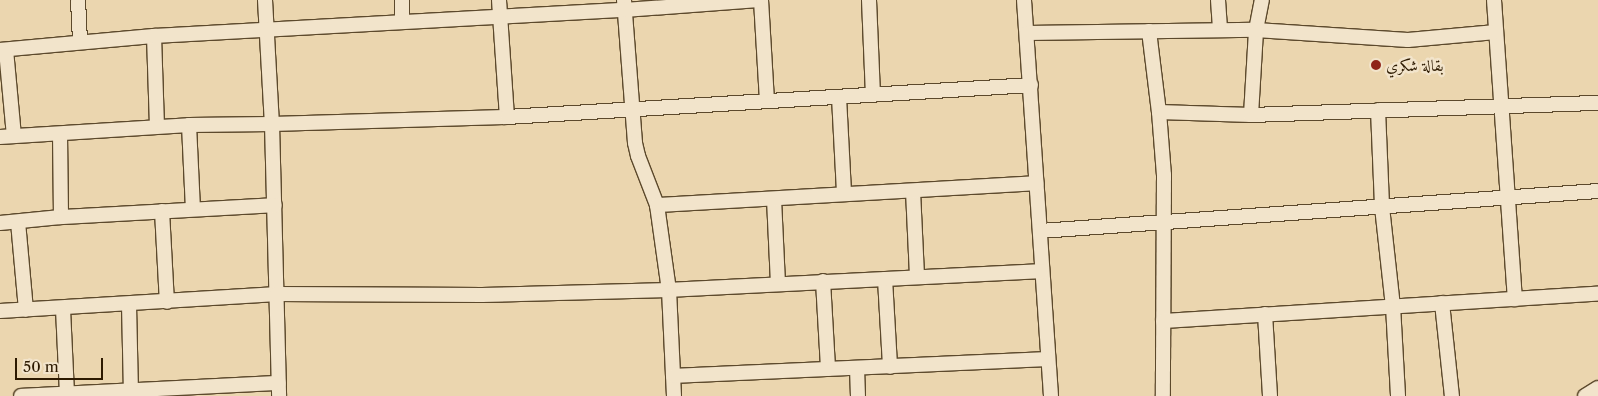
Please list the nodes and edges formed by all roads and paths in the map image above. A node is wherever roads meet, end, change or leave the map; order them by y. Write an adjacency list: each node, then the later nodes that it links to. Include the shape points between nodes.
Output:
1 (78, 0): 21 (street)
2 (265, 0): 14 (street)
3 (402, 0): 13 (street)
4 (498, 0): 12 (street)
5 (760, 0): 11 (street); 26 (street)
6 (869, 0): 24 (street)
7 (1024, 0): 19 (street)
8 (1218, 0): 15 (street)
9 (1262, 0): 16 (street)
10 (1494, 0): 18 (street)
11 (624, 5): 12 (street); 29 (street)
12 (499, 16): 13 (street); 33 (street)
13 (402, 21): 14 (street)
14 (266, 29): 20 (street); 34 (street)
15 (1220, 30): 16 (street); 17 (street)
16 (1256, 30): 18 (street, via 1408,40); 32 (street)
17 (1149, 31): 19 (street); 31 (street)
18 (1496, 32): 28 (street)
19 (1027, 33): 23 (street)
20 (154, 36): 21 (street); 36 (street)
21 (80, 41): 22 (street)
22 (3, 50): 38 (street)
23 (1031, 85): 24 (street); 39 (street)
24 (874, 95): 25 (street)
25 (839, 97): 26 (street); 42 (street)
26 (767, 100): 29 (street)
27 (1598, 104): 28 (street)
28 (1500, 106): 30 (street); 43 (street)
29 (632, 108): 33 (street); 46 (street, via 638,156)
30 (1378, 110): 32 (street); 47 (street)
31 (1159, 112): 32 (street); 52 (street, via 1164,175)
32 (1251, 115)
33 (506, 117): 34 (street)
34 (272, 124): 35 (street); 45 (street)
35 (189, 125): 36 (street); 48 (street)
36 (156, 126): 37 (street)
37 (60, 134): 38 (street); 50 (street)
38 (7, 136)
39 (1036, 183): 40 (street); 54 (street)
40 (913, 191): 42 (street); 56 (street)
41 (1598, 191): 43 (street)
42 (844, 194): 44 (street)
43 (1508, 198): 47 (street); 63 (street)
44 (774, 199): 46 (street); 59 (street)
45 (275, 205): 48 (street); 61 (street)
46 (657, 205): 60 (street)
47 (1382, 207): 52 (street); 67 (street)
48 (193, 209): 49 (street)
49 (162, 211): 50 (street); 64 (street)
50 (61, 217): 51 (street)
51 (18, 222): 53 (street); 69 (street)
52 (1163, 222): 54 (street); 72 (street)
53 (0, 223)
54 (1040, 231): 55 (street)
55 (1042, 271): 56 (street); 73 (street)
56 (917, 277): 57 (street)
57 (885, 279): 58 (street); 74 (street)
58 (822, 281): 59 (street); 76 (street)
59 (778, 284): 60 (street)
60 (669, 290): 61 (street, via 482,295); 77 (street)
61 (276, 294): 64 (street); 79 (street)
62 (1598, 294): 63 (street)
63 (1515, 299): 65 (street)
64 (167, 302): 66 (street)
65 (1442, 303): 67 (street); 91 (street)
66 (129, 305): 68 (street); 80 (street)
67 (1393, 306): 71 (street); 90 (street)
68 (63, 309): 69 (street); 81 (street)
69 (26, 310): 70 (street)
70 (0, 311)
71 (1265, 314): 72 (street); 89 (street)
72 (1163, 321): 88 (street)
73 (1047, 359): 74 (street); 87 (street)
74 (890, 367): 75 (street)
75 (857, 368): 76 (street); 86 (street)
76 (828, 369): 77 (street)
77 (673, 376): 85 (street)
78 (1598, 388): 92 (street)
79 (279, 390): 82 (street)
80 (131, 392): 81 (street); 82 (street)
81 (67, 393): 84 (street)
82 (172, 393)
83 (21, 396): 84 (street)
84 (28, 396)
85 (674, 396)
86 (858, 396)
87 (1051, 396)
88 (1163, 396)
89 (1270, 396)
90 (1398, 396)
91 (1452, 396)
92 (1584, 396)

